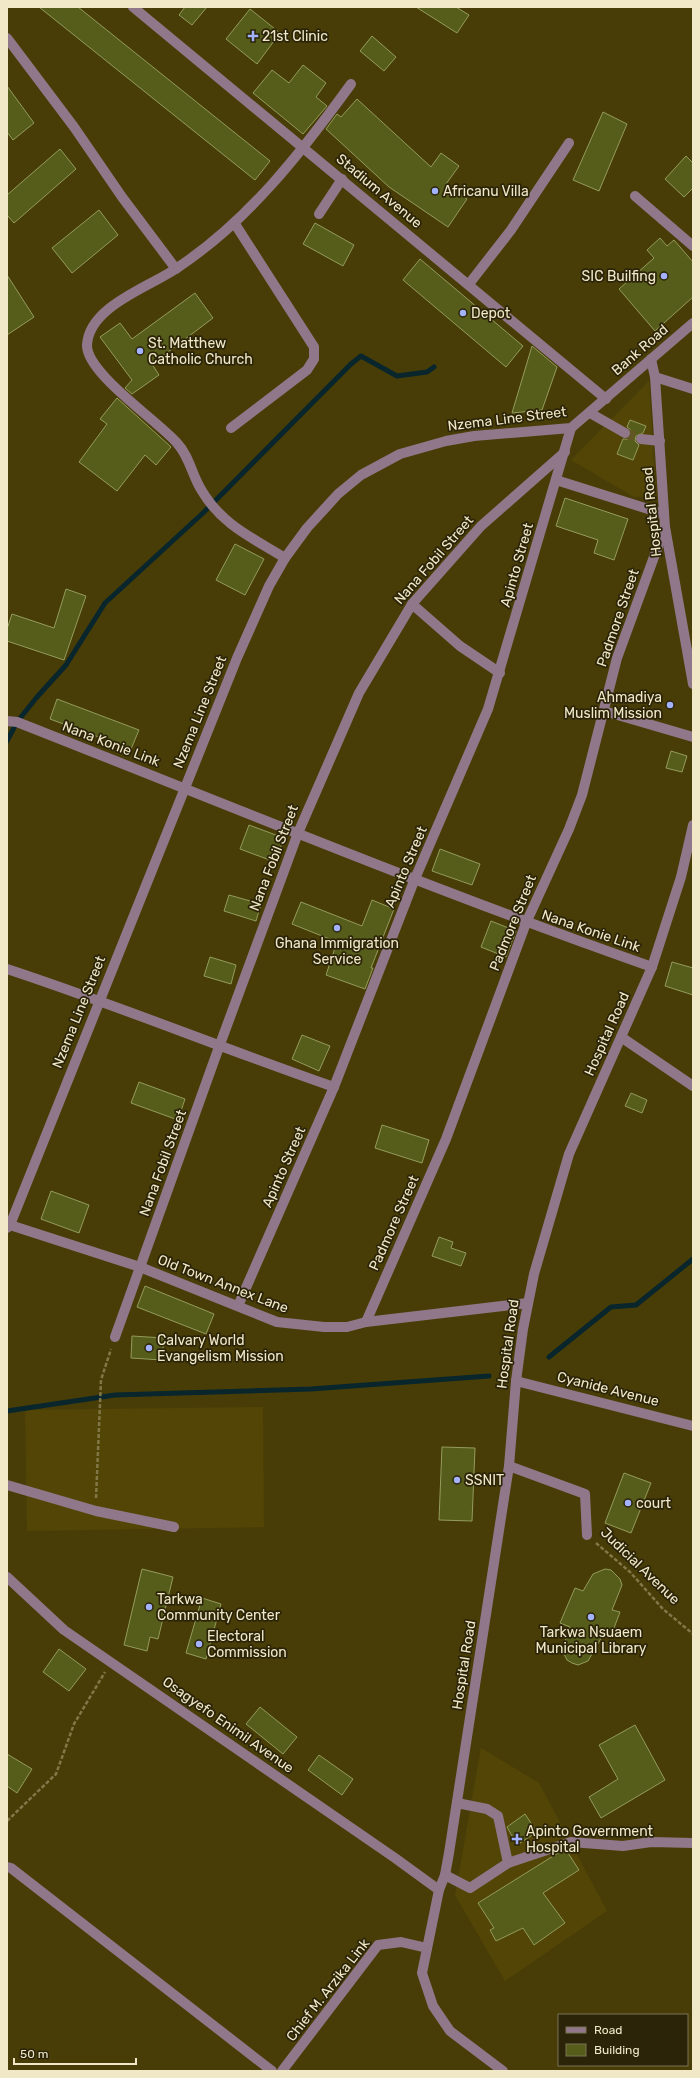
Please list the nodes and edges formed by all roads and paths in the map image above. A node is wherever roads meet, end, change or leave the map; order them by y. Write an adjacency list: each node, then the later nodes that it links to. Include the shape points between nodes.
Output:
1 (132, 7): 5 (street, Stadium Avenue)
2 (7, 38): 11 (street, via 74,126 122,197)
3 (351, 84): 5 (street)
4 (569, 143): 12 (street, via 511,230)
5 (302, 146): 6 (street, Stadium Avenue); 9 (street, via 269,188)
6 (342, 179): 8 (street); 12 (street, Stadium Avenue)
7 (635, 196): 10 (street)
8 (319, 214)
9 (235, 224): 11 (street); 19 (street, via 314,347 314,359 307,370)
10 (693, 246)
11 (176, 269): 28 (street, via 120,300 105,312 91,329 87,346 90,355 94,365 111,384 178,444 186,456 200,490 214,510 226,521)
12 (469, 284): 17 (street, Stadium Avenue)
13 (693, 323): 14 (street, Bank Road)
14 (651, 358): 15 (street, Hospital Road); 17 (street, Bank Road)
15 (655, 377): 16 (street); 23 (street, Hospital Road)
16 (693, 389)
17 (606, 399): 18 (street, Nzema Line Street)
18 (590, 413): 20 (street, Nzema Line Street); 21 (street)
19 (231, 428)
20 (571, 428): 24 (street, Apinto Street); 28 (street, Nzema Line Street, via 474,436 400,454 361,476 338,494 307,528)
21 (625, 433)
22 (641, 439): 23 (street)
23 (660, 441): 26 (street, Hospital Road)
24 (565, 452): 25 (street, Apinto Street); 29 (street, Nana Fobil Street, via 481,526)
25 (556, 480): 26 (street); 30 (street, Apinto Street)
26 (664, 514): 27 (street, Hospital Road)
27 (664, 527): 31 (street, Hospital Road); 32 (street, Padmore Street, via 618,658)
28 (285, 558): 35 (street, Nzema Line Street, via 269,586 237,658)
29 (412, 604): 30 (street, via 460,646); 37 (street, Nana Fobil Street, via 359,692)
30 (500, 673): 38 (street, Apinto Street, via 488,709)
31 (693, 684)
32 (604, 711): 34 (street); 39 (street, Padmore Street, via 582,795)
33 (7, 721): 35 (street, Nana Konie Link, via 17,722)
34 (693, 737)
35 (185, 788): 37 (street, Nana Konie Link); 42 (street, Nzema Line Street)
36 (693, 825): 40 (street, Hospital Road, via 681,877)
37 (298, 833): 38 (street, Nana Konie Link); 44 (street, Nana Fobil Street)
38 (414, 881): 39 (street, Nana Konie Link); 46 (street, Apinto Street)
39 (526, 923): 40 (street, Nana Konie Link); 51 (street, Padmore Street, via 446,1139)
40 (652, 967): 43 (street, Hospital Road)
41 (7, 969): 42 (street)
42 (99, 1000): 44 (street); 47 (street, Nzema Line Street)
43 (621, 1037): 45 (street); 49 (street, Hospital Road, via 569,1154)
44 (219, 1047): 46 (street); 48 (street, Nana Fobil Street)
45 (693, 1086)
46 (334, 1087): 50 (street, Apinto Street)
47 (8, 1227): 48 (street, Old Town Annex Lane)
48 (140, 1267): 50 (street, Old Town Annex Lane); 52 (street, Nana Fobil Street)
49 (528, 1303): 51 (street, Old Town Annex Lane); 53 (street, Hospital Road)
50 (238, 1306): 51 (street, Old Town Annex Lane, via 277,1322 347,1326)
51 (366, 1322)
52 (115, 1337): 57 (path, via 101,1380)
53 (516, 1381): 54 (street, Cyanide Avenue); 55 (street, Hospital Road)
54 (693, 1426)
55 (509, 1466): 59 (street, Judicial Avenue, via 585,1494); 63 (street, Hospital Road)
56 (7, 1485): 57 (street)
57 (96, 1511): 58 (street)
58 (174, 1527)
59 (587, 1535): 61 (path, Judicial Avenue, via 630,1572 663,1609)
60 (7, 1577): 62 (street, Osagyefo Enimil Avenue, via 64,1630)
61 (693, 1634)
62 (111, 1662): 64 (path, via 74,1724 56,1774); 69 (street, Osagyefo Enimil Avenue)
63 (457, 1802): 66 (street, via 487,1809 498,1816); 68 (street, Hospital Road)
64 (7, 1821)
65 (693, 1843): 66 (street, via 651,1842 623,1846 572,1842)
66 (508, 1863): 68 (street, via 470,1888)
67 (7, 1867): 71 (street)
68 (444, 1874): 69 (street, Hospital Road)
69 (438, 1890): 70 (street, Hospital Road)
70 (427, 1948): 72 (street, Chief M. Arzika Link, via 401,1942 378,1945); 73 (street, Hospital Road, via 422,1973 433,2006 450,2031)
71 (272, 2071)
72 (282, 2071)
73 (503, 2071)

